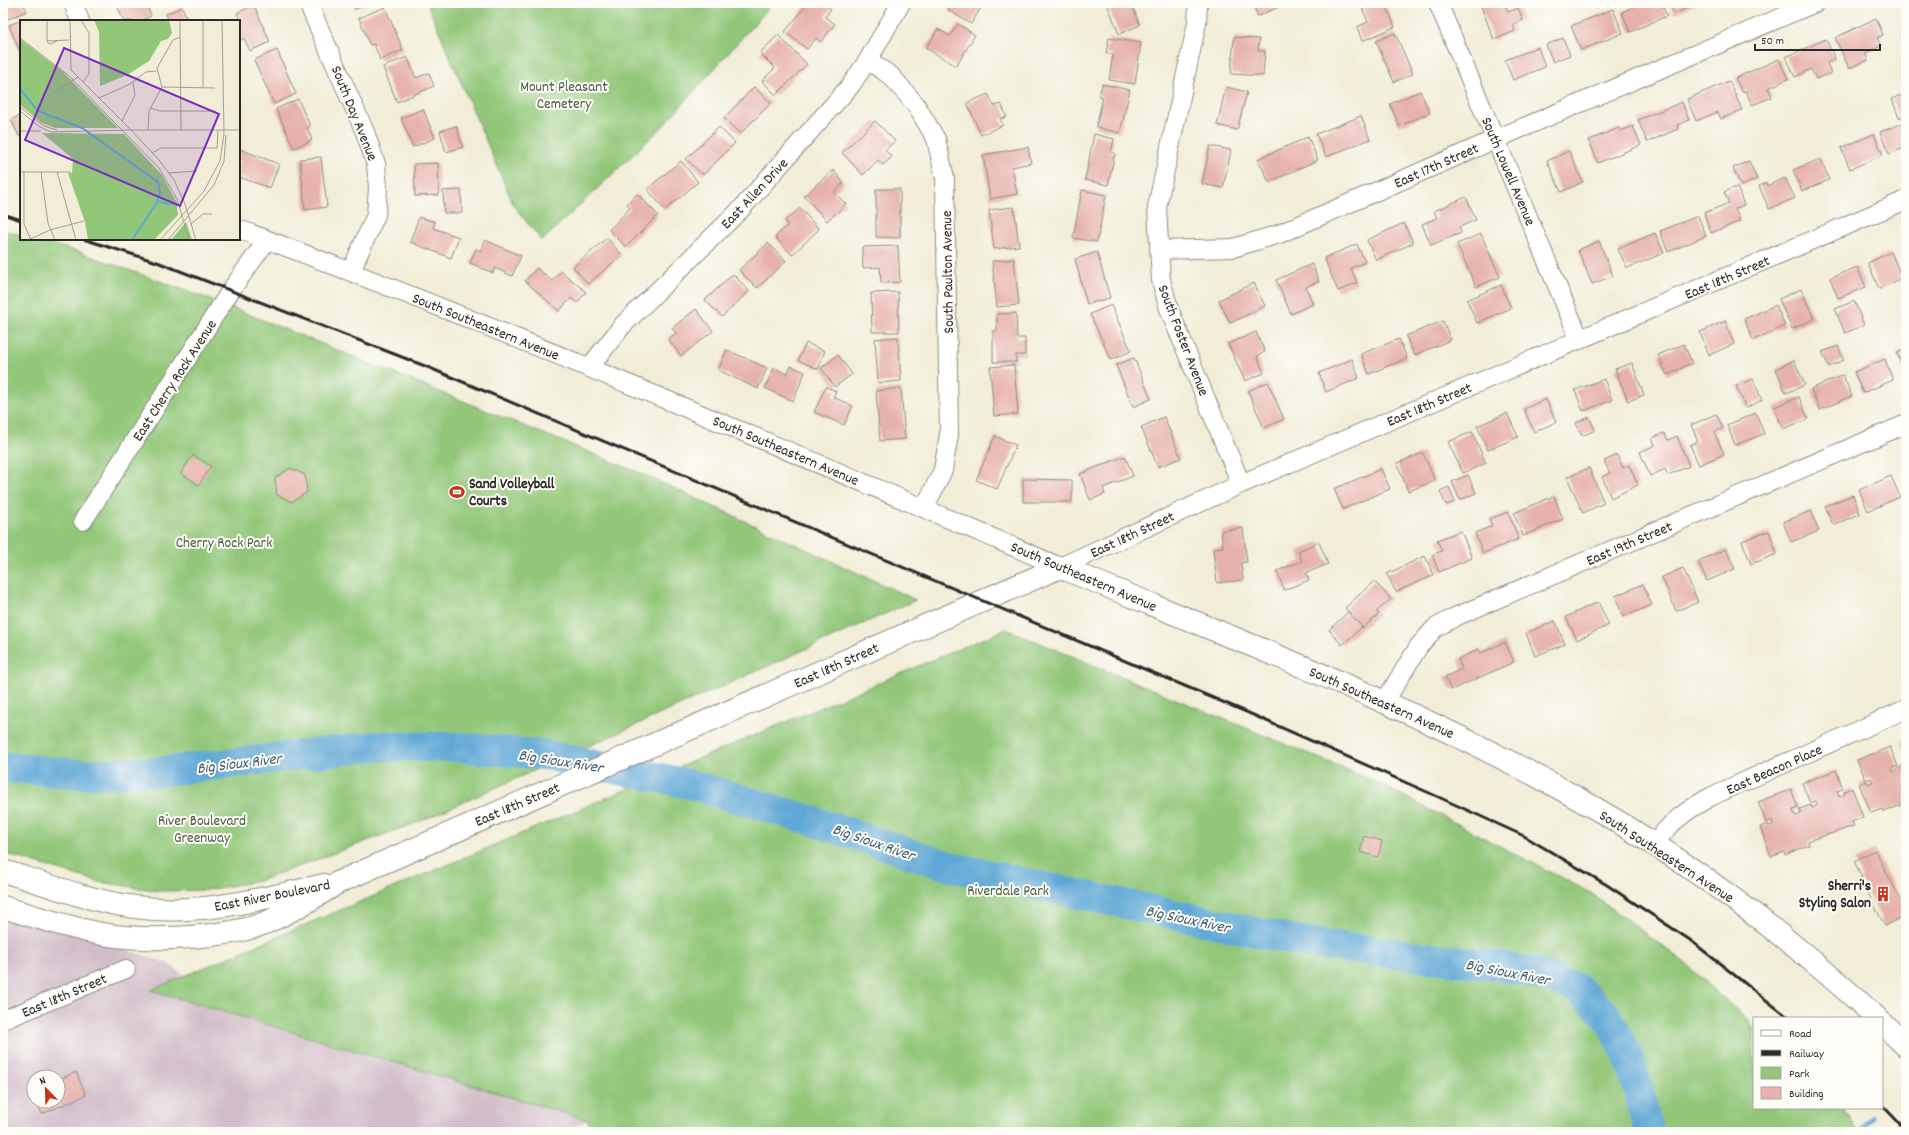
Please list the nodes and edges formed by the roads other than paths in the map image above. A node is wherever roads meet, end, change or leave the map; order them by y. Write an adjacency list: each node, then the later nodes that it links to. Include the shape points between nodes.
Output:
1 (72, 3): 7 (street)
2 (308, 3): 14 (street, South Day Avenue, via 365,132 376,164 376,216)
3 (901, 3): 8 (street, East Allen Drive)
4 (1198, 3): 13 (street, South Foster Avenue, via 1197,23 1157,207)
5 (1438, 3): 9 (street, South Lowell Avenue)
6 (1815, 3): 9 (street, East 17th Street)
7 (80, 20)
8 (868, 60): 16 (street, East Allen Drive, via 851,85 741,209 622,326); 19 (street, South Paulton Avenue, via 891,76 916,105 936,139 945,178 949,434 943,470)
9 (1496, 139): 13 (street, East 17th Street, via 1279,234 1233,248); 15 (street, South Lowell Avenue)
10 (1906, 200): 15 (street, East 18th Street)
11 (240, 229): 12 (street, South Southeastern Avenue)
12 (267, 240): 14 (street, South Southeastern Avenue); 20 (street, East Cherry Rock Avenue, via 231,290)
13 (1159, 250): 18 (street, South Foster Avenue, via 1161,280 1169,309)
14 (351, 271): 16 (street, South Southeastern Avenue)
15 (1580, 340): 18 (street, East 18th Street)
16 (589, 368): 19 (street, South Southeastern Avenue)
17 (1906, 424): 22 (street, East 19th Street, via 1455,617 1435,628 1419,646)
18 (1241, 484): 21 (street, East 18th Street)
19 (925, 507): 21 (street, South Southeastern Avenue)
20 (83, 521)
21 (1060, 567): 22 (main road, South Southeastern Avenue); 26 (main road, East 18th Street)
22 (1385, 701): 24 (main road, South Southeastern Avenue, via 1579,799)
23 (1906, 710): 24 (street, East Beacon Place, via 1696,805 1671,823)
24 (1653, 845): 29 (main road, South Southeastern Avenue, via 1728,895 1782,936)
25 (3, 871): 26 (main road, East River Boulevard, via 111,903 162,910 213,908)
26 (339, 882): 27 (main road, East River Boulevard, via 296,908 264,923 240,931 183,938 102,934)
27 (3, 907)
28 (126, 969): 30 (street, East 18th Street)
29 (1876, 1017)
30 (3, 1020)
31 (1883, 1024): 32 (main road)
32 (1906, 1046)

